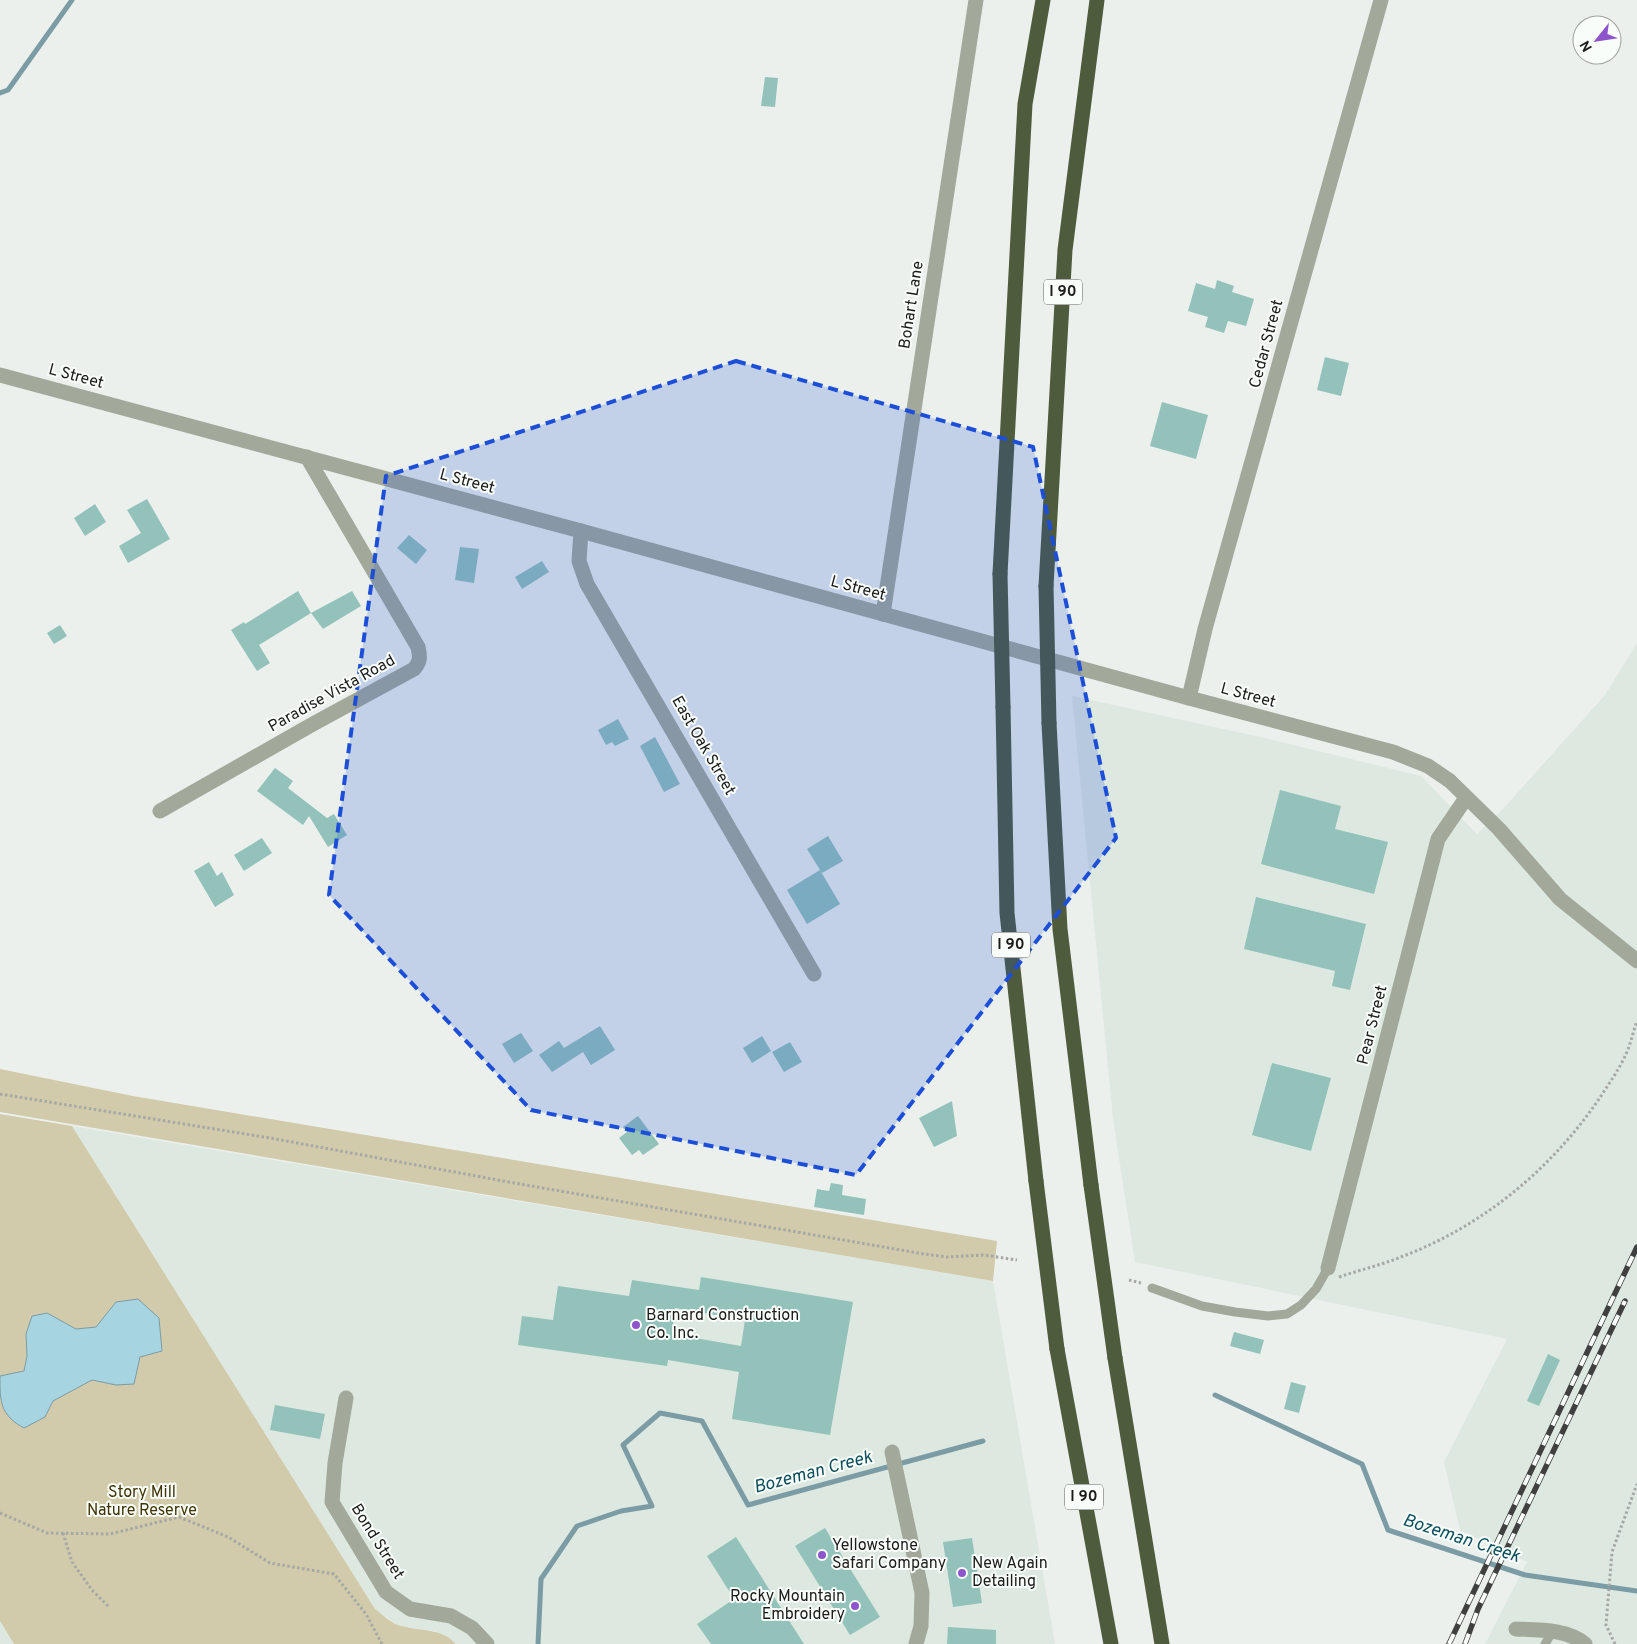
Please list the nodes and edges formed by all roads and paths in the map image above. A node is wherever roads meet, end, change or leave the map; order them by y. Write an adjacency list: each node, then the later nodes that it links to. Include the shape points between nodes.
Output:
1 (976, 0): 8 (street, Bohart Lane)
2 (1043, 0): 32 (highway, I 90, bridge, via 1025,104 1000,574 1007,914 1057,1349)
3 (1097, 0): 33 (highway, I 90, bridge, via 1065,250 1046,586 1049,723 1060,929 1091,1185 1115,1358)
4 (1381, 0): 9 (street, Cedar Street, via 1205,629)
5 (0, 375): 6 (street, L Street)
6 (307, 457): 7 (street, L Street); 11 (street, Paradise Vista Road, via 418,646 418,664)
7 (581, 531): 8 (street, L Street); 13 (street, East Oak Street, via 579,561 587,584)
8 (883, 614): 9 (street, L Street)
9 (1189, 698): 10 (street, L Street, via 1393,752 1428,766)
10 (1466, 798): 12 (street, L Street, via 1499,829 1560,899); 17 (street, Pear Street, via 1438,839)
11 (160, 812)
12 (1637, 961)
13 (814, 974)
14 (1637, 1021): 20 (path, via 1626,1054 1585,1120 1554,1155 1507,1198 1438,1240)
15 (0, 1094): 16 (path, via 270,1138 924,1254 947,1257 984,1255)
16 (1017, 1260)
17 (1328, 1268): 20 (lane)
18 (1129, 1280): 19 (path)
19 (1149, 1287): 20 (lane, via 1202,1306 1268,1316 1287,1314 1301,1305)
20 (1316, 1288)
21 (346, 1398): 30 (street, Bond Street, via 332,1502 386,1592 410,1609 451,1616 468,1625)
22 (892, 1452): 31 (street, via 922,1593 921,1626)
23 (1637, 1484): 36 (path, via 1612,1552 1606,1625)
24 (0, 1513): 25 (path, via 48,1533)
25 (63, 1533): 26 (path, via 72,1562); 29 (path, via 110,1534 178,1517 228,1537 270,1564 334,1574 366,1614)
26 (109, 1608)
27 (1516, 1629): 28 (street)
28 (1553, 1631): 34 (lane); 35 (street)
29 (382, 1644)
30 (486, 1644)
31 (916, 1644)
32 (1111, 1644)
33 (1162, 1644)
34 (1545, 1644)
35 (1585, 1644)
36 (1615, 1644)

